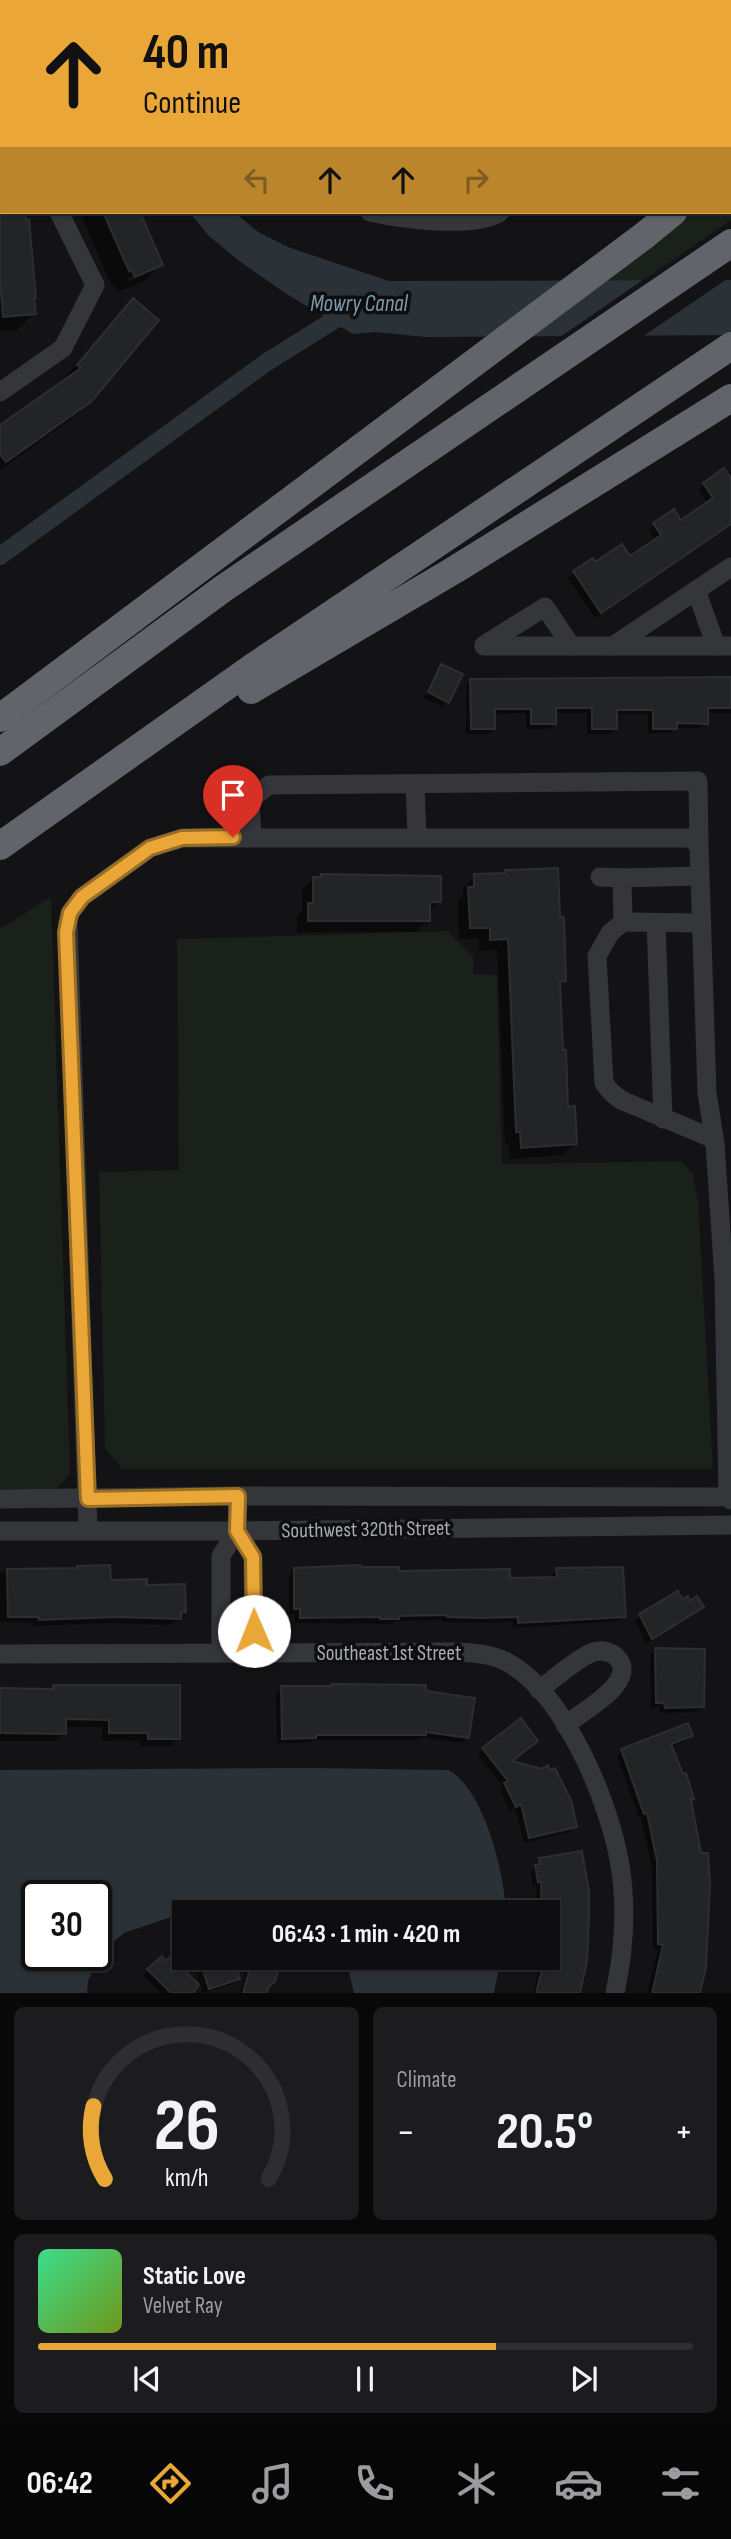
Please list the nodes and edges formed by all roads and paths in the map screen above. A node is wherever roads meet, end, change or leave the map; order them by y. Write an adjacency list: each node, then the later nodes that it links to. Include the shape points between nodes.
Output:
1 (338, 0): 2 (street)
2 (358, 0)
3 (60, 214): 9 (street, via 95,285 63,348)
4 (388, 214): 5 (street, via 461,222)
5 (497, 214)
6 (671, 214): 16 (highway)
7 (725, 247): 17 (highway, via 224,588)
8 (731, 346): 19 (highway)
9 (0, 392)
10 (731, 398): 19 (highway, via 456,569)
11 (731, 567): 12 (street)
12 (696, 590): 14 (street); 15 (street)
13 (571, 646): 14 (street)
14 (613, 646): 15 (street)
15 (723, 646)
16 (0, 718)
17 (0, 752)
18 (415, 784): 20 (street, via 269,785 250,800); 21 (street); 22 (street, via 698,781)
19 (50, 809): 23 (highway)
20 (252, 837): 21 (street); 35 (street, via 182,838 150,848 82,897 70,913)
21 (417, 837): 22 (street, via 690,838)
22 (699, 845): 24 (street)
23 (0, 846)
24 (699, 876): 26 (street); 29 (street)
25 (600, 877): 26 (street)
26 (622, 878): 27 (street)
27 (624, 922): 28 (street); 30 (street, via 610,933 597,956 604,1083 621,1100)
28 (656, 922): 29 (street); 30 (street)
29 (700, 923): 31 (street, via 707,1093)
30 (663, 1119): 31 (street)
31 (714, 1139): 33 (street, via 724,1279)
32 (238, 1496): 33 (street, Southwest 320th Street); 35 (street, Southwest 320th Street); 39 (street)
33 (730, 1498)
34 (0, 1499): 35 (street, Southwest 320th Street)
35 (88, 1499): 38 (street)
36 (731, 1525): 39 (street, Southwest 320th Street)
37 (0, 1531): 38 (street, Southwest 320th Street)
38 (88, 1531): 39 (street, Southwest 320th Street)
39 (237, 1531): 40 (street, via 221,1556); 41 (street, via 253,1557)
40 (221, 1597): 41 (street); 43 (street)
41 (253, 1598): 42 (street)
42 (254, 1651): 43 (street, Southeast 1st Street); 45 (street, Southeast 1st Street, via 475,1653 506,1662)
43 (221, 1652): 44 (street, Southeast 1st Street)
44 (0, 1654)
45 (544, 1697): 46 (street, Southeast 1st Street); 46 (street, via 595,1651 608,1652 620,1661 618,1684)
46 (565, 1725): 47 (street, Southeast 1st Street, via 599,1788 620,1867 624,1936)
47 (615, 1993)

